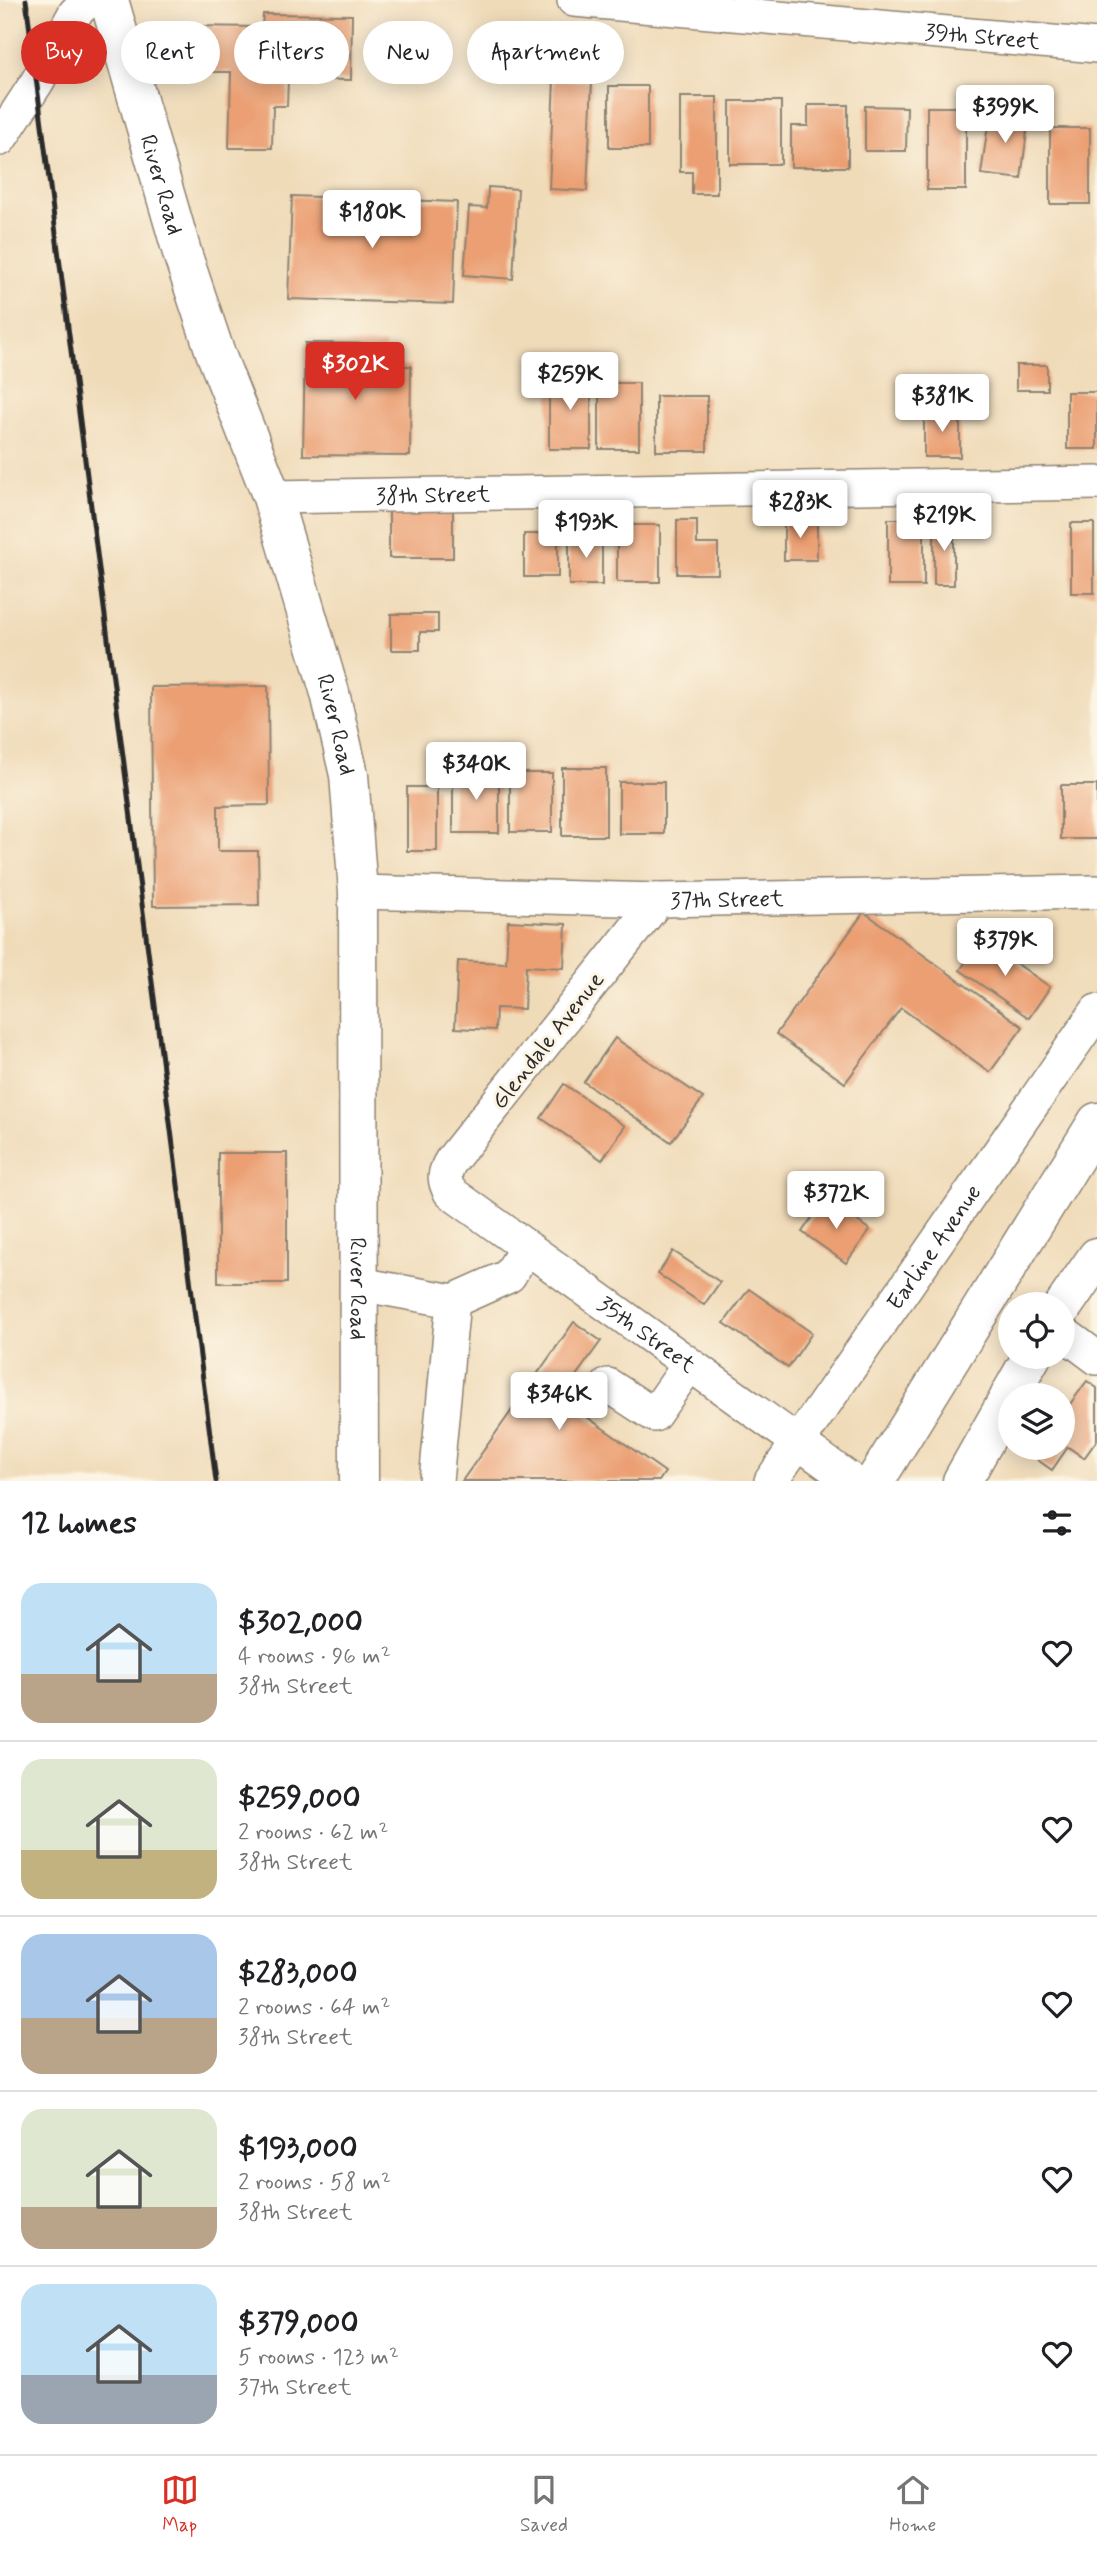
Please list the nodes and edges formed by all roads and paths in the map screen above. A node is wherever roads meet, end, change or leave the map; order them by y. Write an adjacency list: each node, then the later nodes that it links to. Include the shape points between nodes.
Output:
1 (89, 0): 5 (street, via 75,13)
2 (108, 0): 7 (main road, River Road, via 183,256)
3 (574, 0): 4 (street, 39th Street)
4 (1097, 46)
5 (0, 139)
6 (1097, 483): 7 (street, 38th Street)
7 (272, 497): 8 (main road, River Road, via 330,693 349,775)
8 (358, 892): 10 (street, 37th Street); 16 (main road, River Road)
9 (1097, 892): 10 (street, 37th Street)
10 (658, 900): 13 (street, Glendale Avenue, via 446,1168)
11 (1097, 1011): 24 (street, Earline Avenue)
12 (1097, 1122): 29 (main road)
13 (444, 1182): 14 (street, 35th Street, via 450,1192)
14 (526, 1248): 18 (street, via 509,1276); 21 (street, 35th Street)
15 (1097, 1257): 17 (main road)
16 (359, 1283): 18 (street); 25 (main road, River Road)
17 (1073, 1292)
18 (453, 1301): 26 (street)
19 (1075, 1342): 20 (street)
20 (1097, 1358)
21 (689, 1365): 22 (street, via 654,1415); 24 (street, 35th Street)
22 (608, 1385)
23 (998, 1416): 30 (main road)
24 (796, 1443): 27 (street, Earline Avenue); 28 (street, 35th Street)
25 (359, 1481)
26 (436, 1481)
27 (771, 1481)
28 (852, 1481)
29 (875, 1481)
30 (962, 1481)

